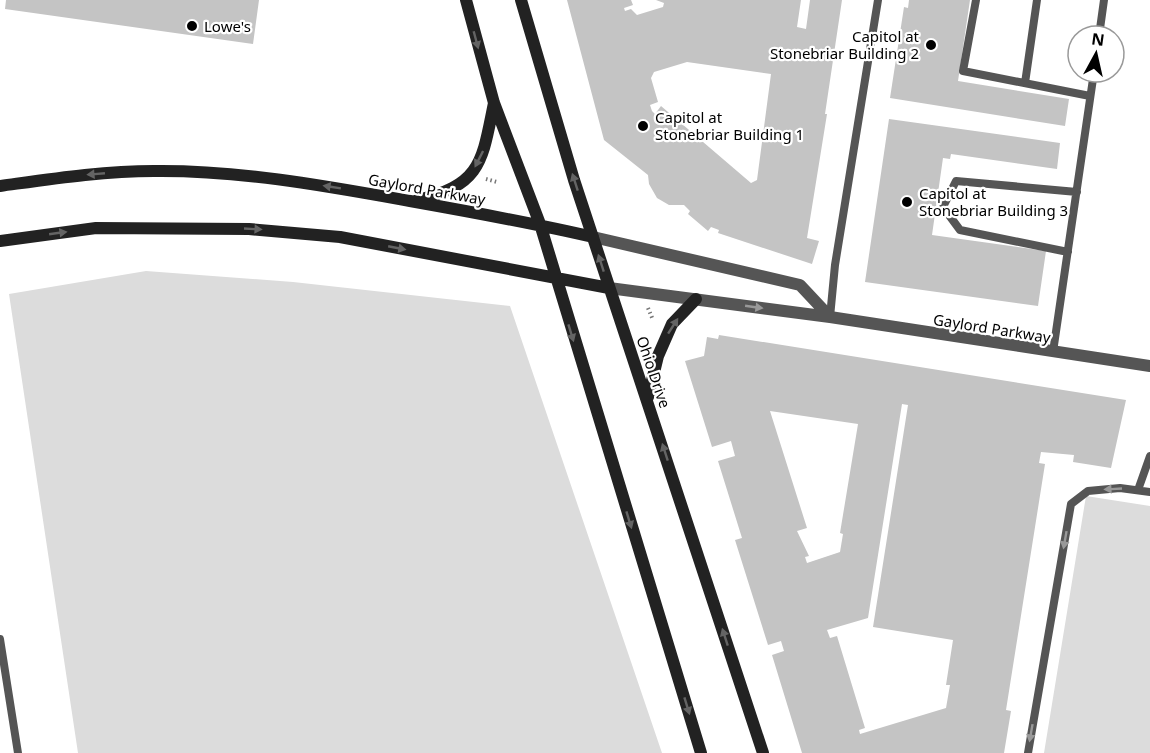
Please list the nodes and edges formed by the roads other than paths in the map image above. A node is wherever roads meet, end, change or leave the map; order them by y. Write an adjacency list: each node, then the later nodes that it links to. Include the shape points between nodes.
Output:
1 (466, 0): 11 (main road, one-way to 11)
2 (521, 0): 16 (main road, Ohio Drive, one-way to 2)
3 (878, 0): 22 (lane)
4 (976, 0): 8 (lane, via 963,71)
5 (1037, 0): 8 (lane)
6 (1104, 0): 7 (lane)
7 (1101, 24)
8 (1024, 83): 10 (lane)
9 (1092, 84): 10 (lane)
10 (1090, 96): 13 (lane)
11 (494, 103): 14 (main road, one-way to 14, via 483,153 468,180 446,193); 15 (main road)
12 (0, 186): 14 (main road, Gaylord Parkway, one-way to 12, via 250,176 154,171 93,173)
13 (1077, 192): 18 (lane); 18 (lane, via 956,181 943,207 960,230)
14 (410, 201): 15 (main road, Gaylord Parkway)
15 (540, 224): 16 (main road, Gaylord Parkway); 19 (main road)
16 (593, 237): 20 (main road, Ohio Drive, one-way to 16); 22 (street, Gaylord Parkway, via 800,285)
17 (0, 241): 19 (main road, Gaylord Parkway, one-way to 19, via 96,228 249,229 340,237)
18 (1068, 252): 23 (lane)
19 (554, 277): 20 (main road, Gaylord Parkway); 31 (main road, one-way to 31)
20 (609, 288): 21 (street, Gaylord Parkway); 25 (main road, Ohio Drive)
21 (696, 299): 22 (street, Gaylord Parkway, one-way to 22); 25 (main road, one-way to 21, via 658,356 672,324)
22 (830, 317): 23 (street, Gaylord Parkway)
23 (1053, 352): 24 (street, Gaylord Parkway)
24 (1150, 366)
25 (647, 398): 32 (main road, Ohio Drive, one-way to 25)
26 (1150, 456): 27 (lane)
27 (1138, 490): 28 (lane); 33 (lane, one-way to 33, via 1088,491 1071,504)
28 (1150, 492)
29 (0, 639): 30 (lane)
30 (18, 753)
31 (701, 753)
32 (763, 753)
33 (1028, 753)

